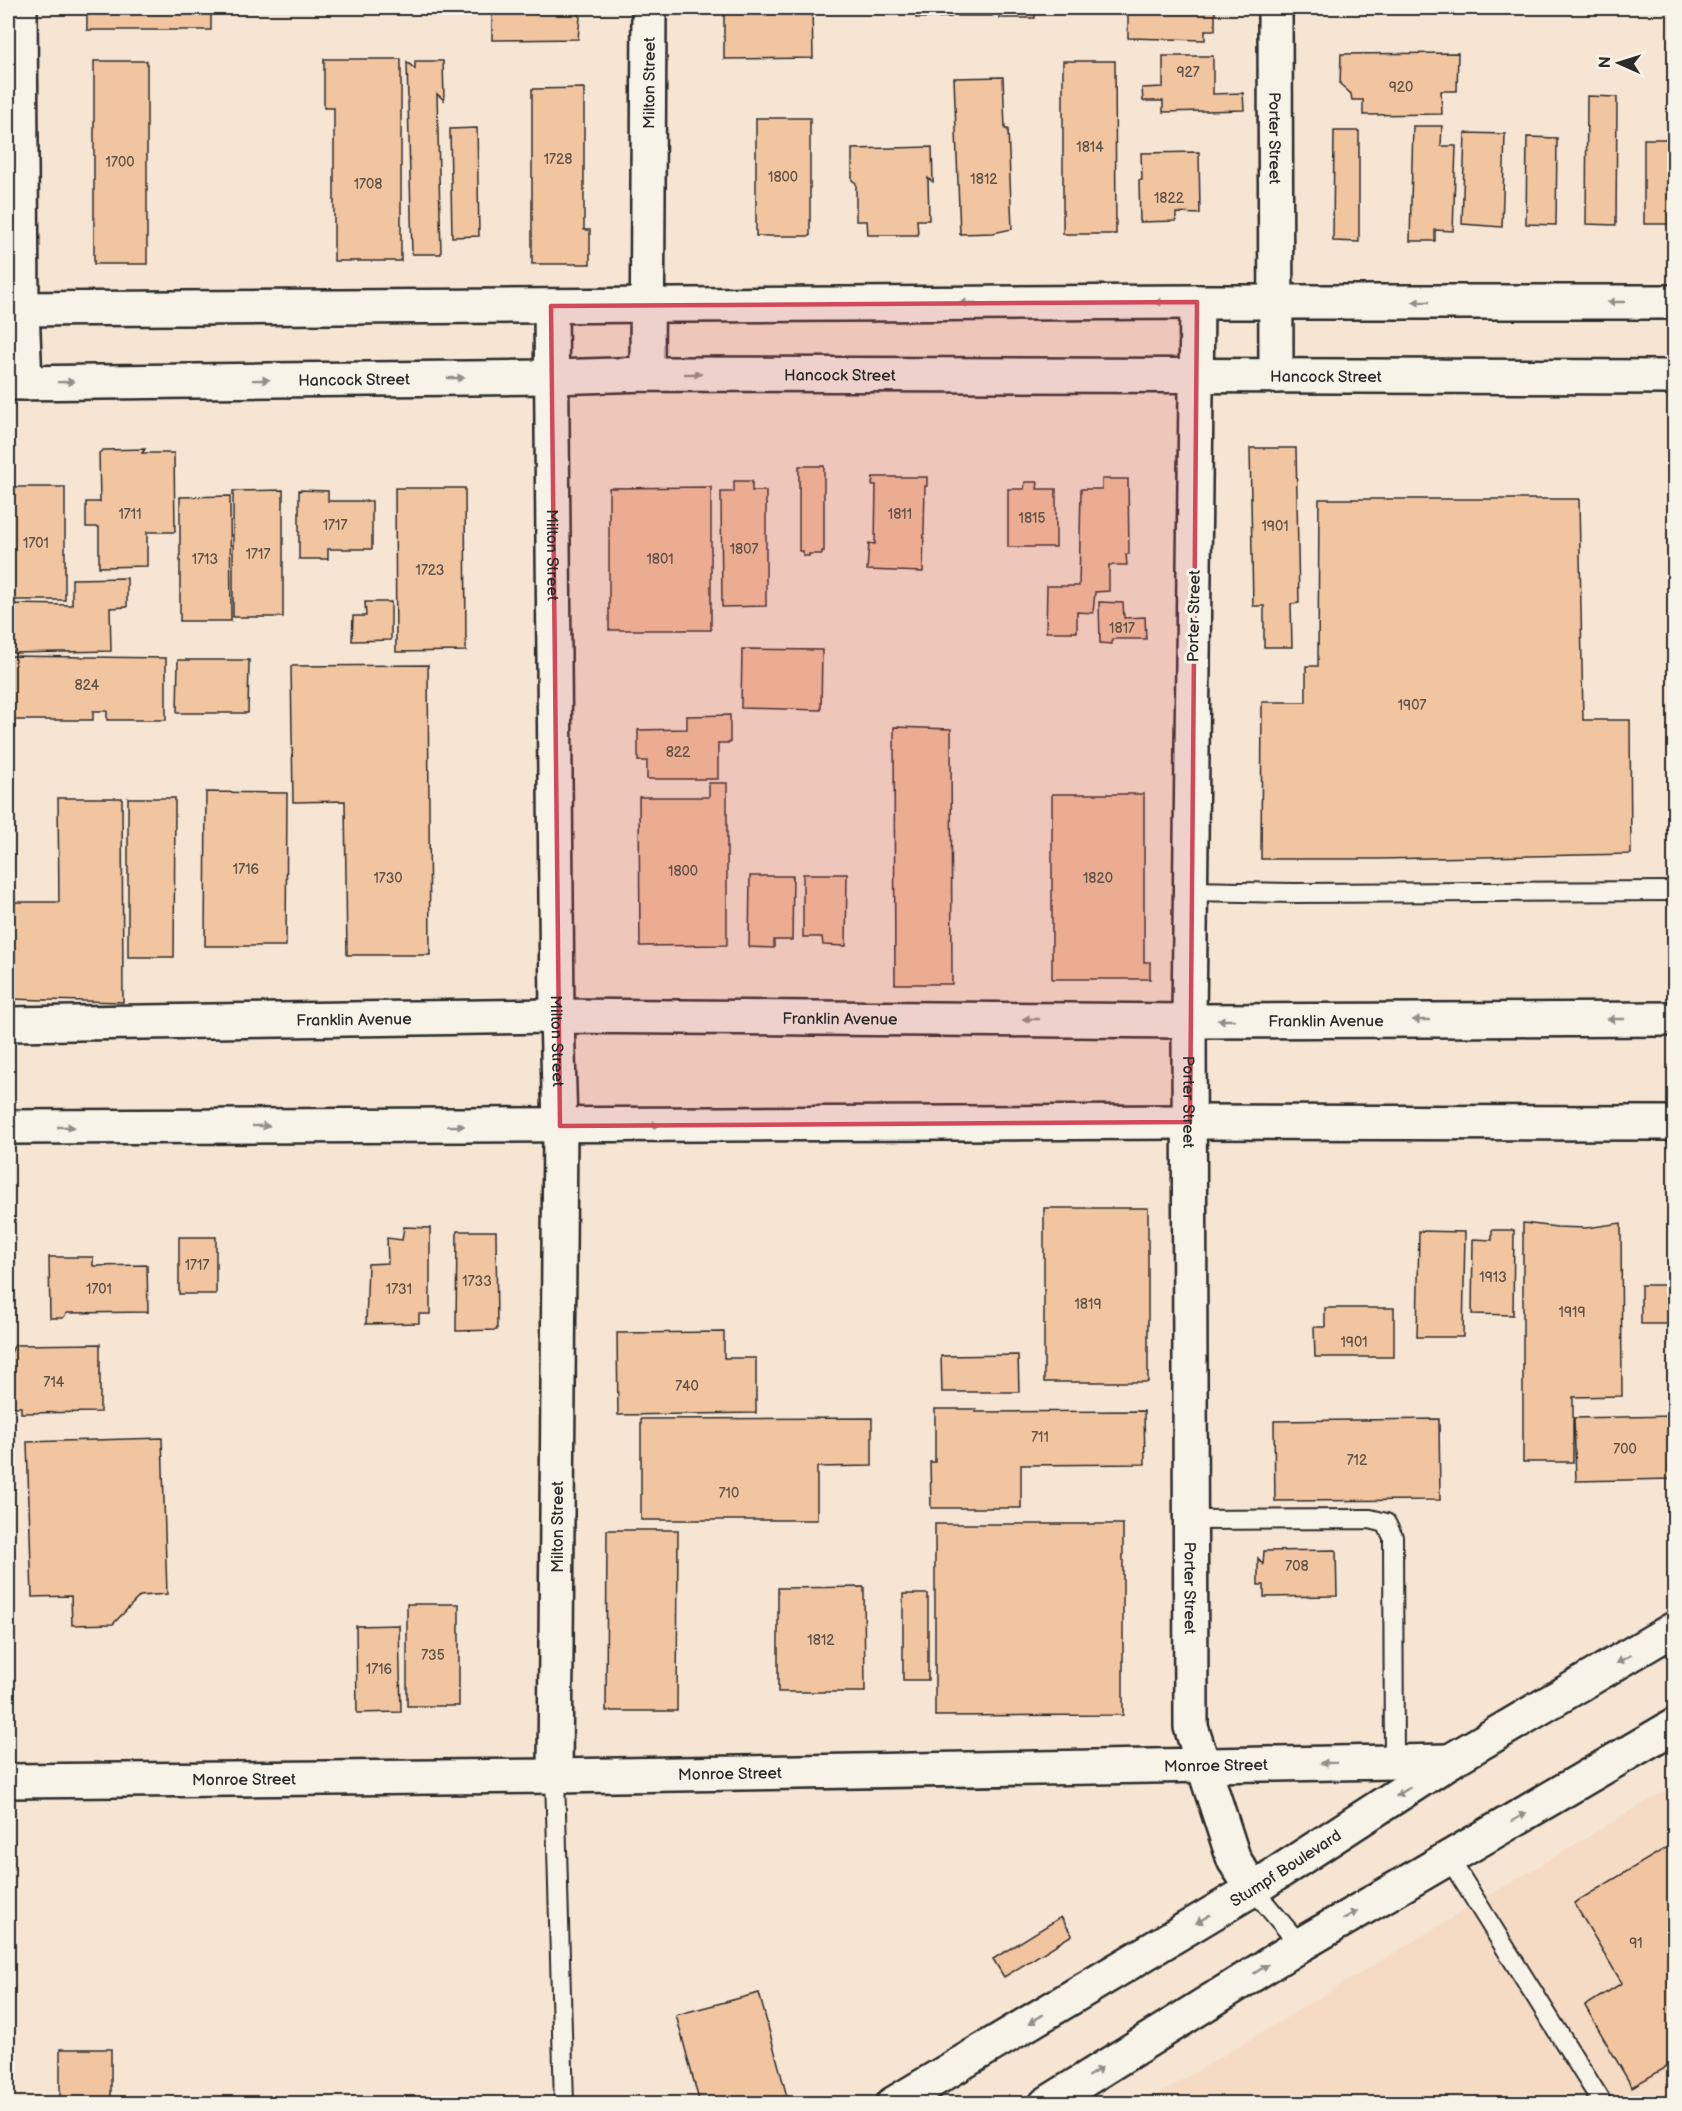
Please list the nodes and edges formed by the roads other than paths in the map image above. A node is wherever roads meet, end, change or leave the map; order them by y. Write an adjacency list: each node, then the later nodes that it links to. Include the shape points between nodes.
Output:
1 (20, 8): 9 (street)
2 (649, 8): 7 (street, Milton Street)
3 (1275, 8): 5 (street, Porter Street)
4 (1197, 302): 5 (street); 7 (street, one-way to 7); 11 (street, Porter Street)
5 (1275, 302): 6 (street, one-way to 5); 12 (street, Porter Street)
6 (1674, 302)
7 (647, 305): 8 (street); 10 (street, Milton Street)
8 (551, 306): 9 (street); 13 (street, Milton Street)
9 (15, 309): 15 (street)
10 (647, 374): 11 (street, Hancock Street, one-way to 11); 13 (street, Hancock Street)
11 (1196, 376): 12 (street, Hancock Street); 16 (street, Porter Street)
12 (1276, 376): 14 (street, Hancock Street)
13 (552, 377): 15 (street, Hancock Street, one-way to 13); 18 (street, Milton Street)
14 (1674, 377)
15 (16, 383)
16 (1191, 891): 17 (lane); 20 (street, Porter Street)
17 (1674, 891)
18 (557, 1016): 20 (street, Franklin Avenue, one-way to 18); 21 (street, Franklin Avenue); 24 (street, Milton Street)
19 (1674, 1018): 20 (street, Franklin Avenue, one-way to 20)
20 (1189, 1021): 22 (street, Porter Street)
21 (8, 1024)
22 (1190, 1122): 23 (street); 24 (street, one-way to 22); 26 (street, Porter Street)
23 (1674, 1123)
24 (560, 1126): 25 (street, one-way to 24); 32 (street, Milton Street)
25 (8, 1127)
26 (1191, 1520): 30 (lane, via 1370,1518 1386,1523 1393,1537); 31 (street, Porter Street, via 1191,1727)
27 (1674, 1629): 29 (street, Stumpf Boulevard, one-way to 29)
28 (1674, 1726): 34 (street, one-way to 28)
29 (1450, 1761): 30 (street, Monroe Street); 35 (street, Stumpf Boulevard, one-way to 35)
30 (1394, 1762): 31 (street, Monroe Street, one-way to 31)
31 (1202, 1765): 32 (street, Monroe Street); 35 (street, Porter Street, via 1234,1860)
32 (555, 1776): 33 (street, Monroe Street); 37 (lane)
33 (8, 1781)
34 (1449, 1858): 36 (street, one-way to 34); 40 (lane)
35 (1253, 1889): 36 (lane); 38 (street, Stumpf Boulevard, one-way to 38)
36 (1300, 1945): 39 (street, one-way to 36)
37 (564, 2103)
38 (894, 2103)
39 (1046, 2103)
40 (1603, 2103)

